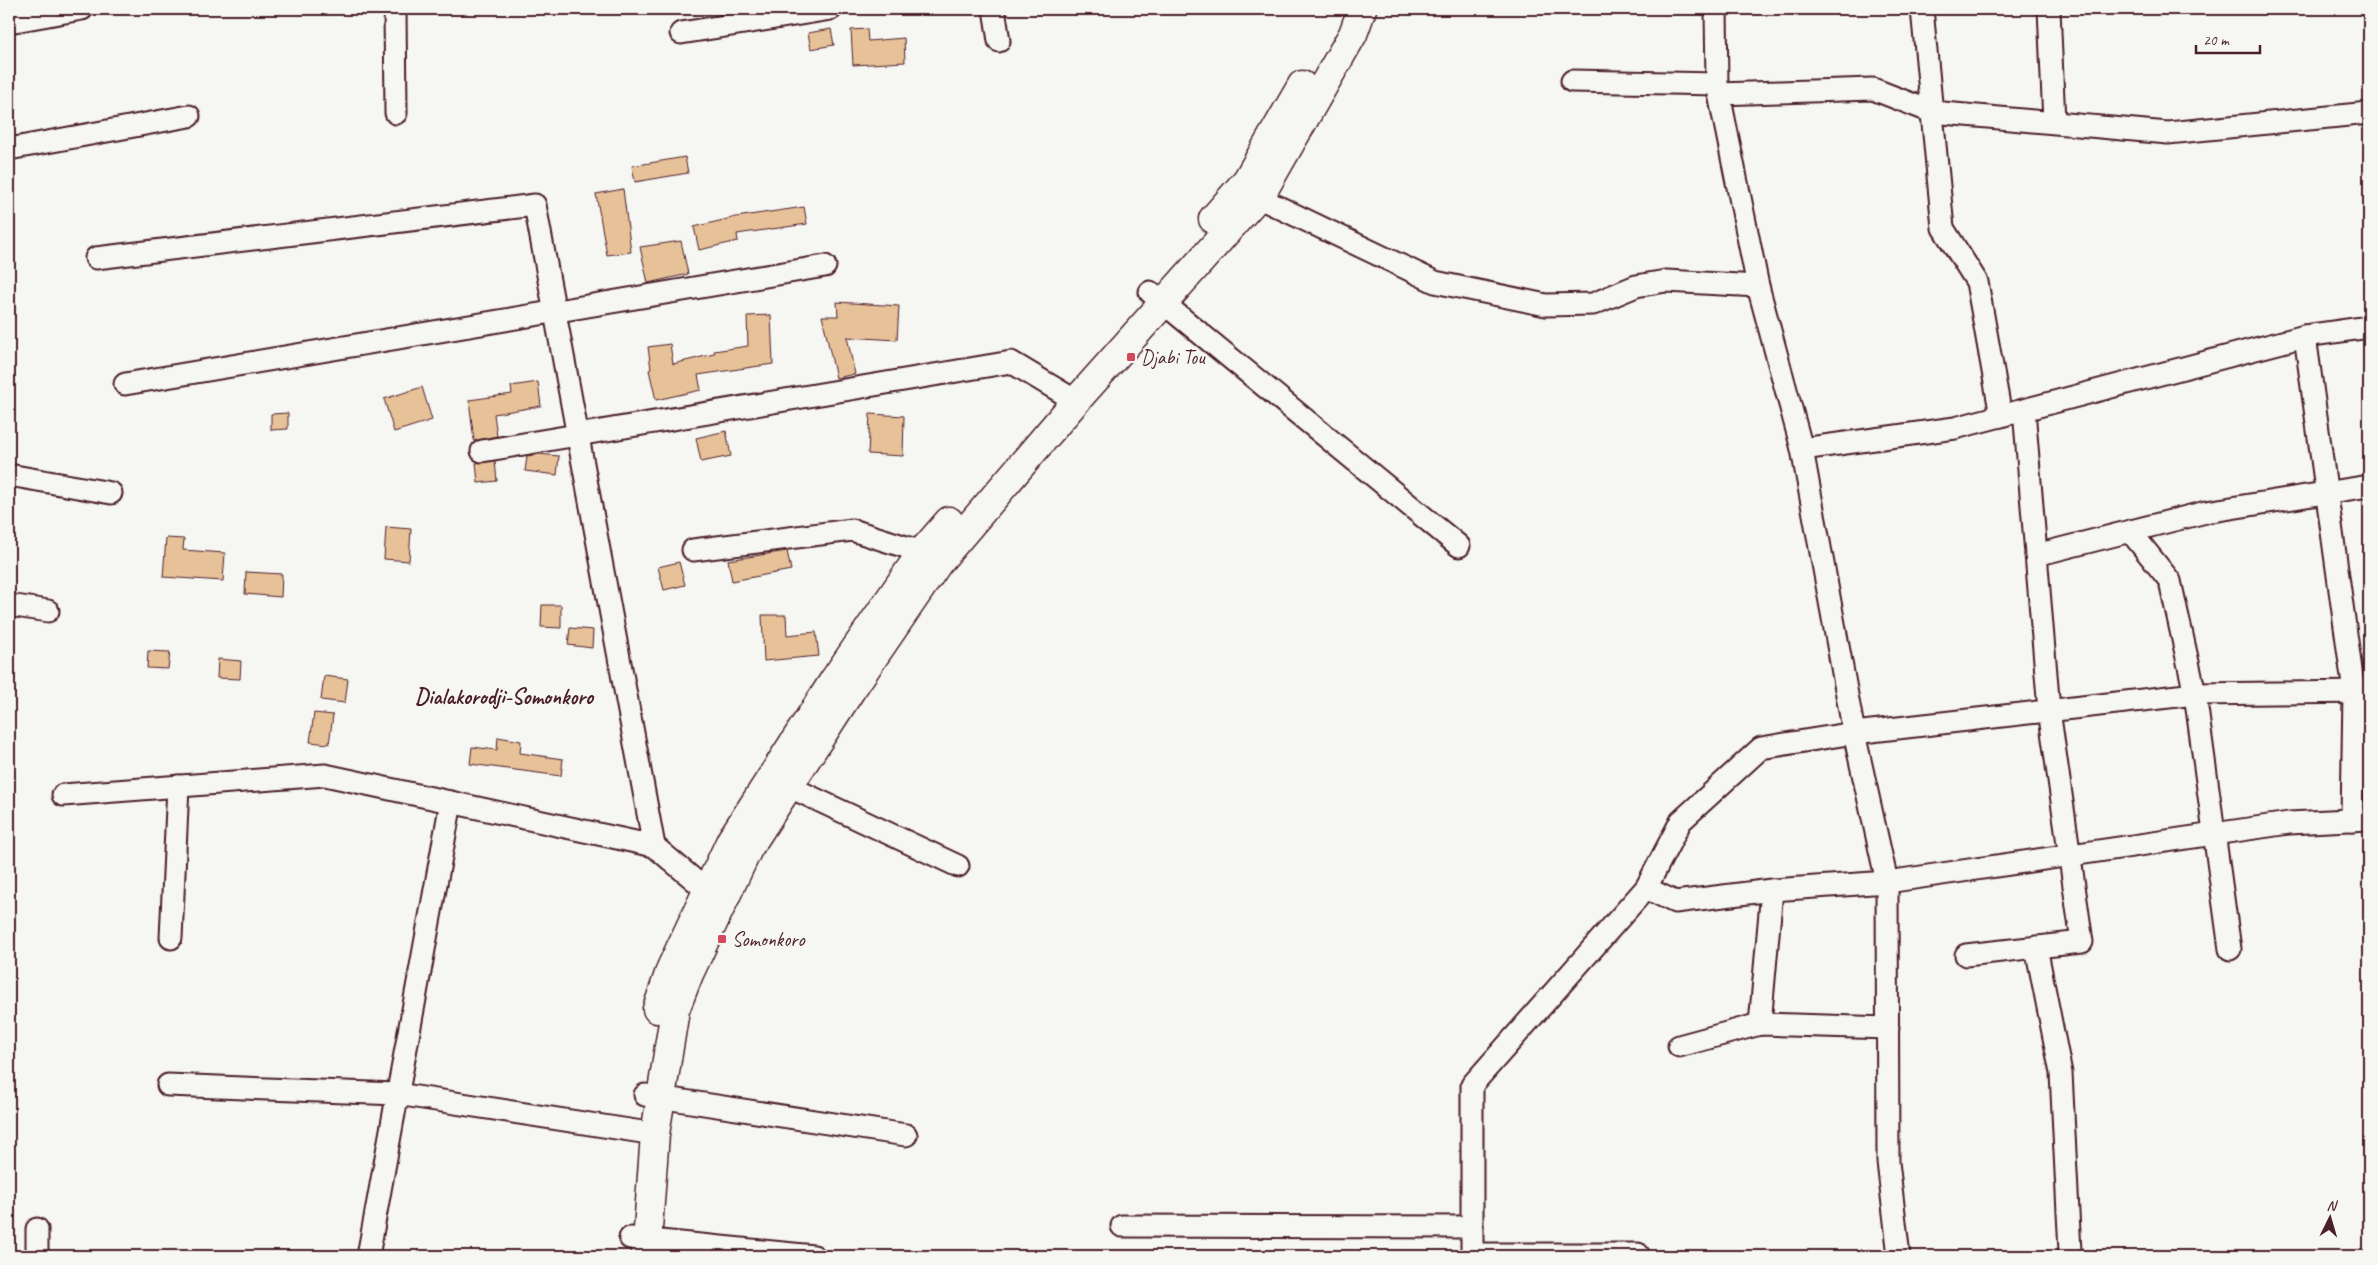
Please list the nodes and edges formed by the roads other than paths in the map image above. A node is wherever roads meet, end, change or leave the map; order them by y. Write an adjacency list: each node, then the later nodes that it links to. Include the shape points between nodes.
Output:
1 (82, 9): 10 (street)
2 (395, 9): 16 (street)
3 (831, 9): 11 (street)
4 (994, 9): 12 (street)
5 (1342, 9): 21 (main road, via 1332,34 1247,180)
6 (1362, 9): 21 (main road, via 1354,34)
7 (1716, 9): 14 (street)
8 (1922, 9): 15 (street)
9 (2049, 9): 19 (street)
10 (16, 17)
11 (681, 33)
12 (999, 41)
13 (1572, 81): 14 (street)
14 (1718, 89): 15 (street, via 1873,89); 24 (street)
15 (1932, 112): 19 (street); 32 (street, via 1943,228 1977,282)
16 (396, 113)
17 (2369, 113): 19 (street, via 2168,133)
18 (189, 116): 20 (street)
19 (2054, 122)
20 (9, 149)
21 (1249, 193): 24 (street, via 1435,282 1546,305 1593,304 1636,286 1666,281); 25 (main road)
22 (96, 258): 26 (street, via 535,205)
23 (825, 266): 26 (street)
24 (1758, 286): 34 (street)
25 (1156, 297): 30 (main road); 41 (street)
26 (555, 312): 29 (street); 33 (street)
27 (2369, 327): 28 (street)
28 (2305, 336): 31 (street); 39 (street)
29 (125, 384)
30 (1069, 397): 33 (street, via 1011,362); 44 (main road)
31 (2024, 410): 32 (street); 43 (street)
32 (2001, 416): 34 (street, via 1955,428)
33 (578, 435): 35 (street); 57 (street)
34 (1802, 449): 50 (street)
35 (482, 451)
36 (9, 475): 38 (street)
37 (2369, 486): 39 (street)
38 (111, 493)
39 (2327, 493): 40 (street, via 2206,512); 47 (street)
40 (2130, 531): 43 (street); 48 (street, via 2170,581)
41 (1459, 546)
42 (693, 550): 44 (street, via 852,530)
43 (2036, 555): 49 (street)
44 (930, 557): 51 (main road, via 850,690)
45 (9, 605): 46 (street)
46 (48, 611)
47 (2362, 692): 48 (street); 55 (street)
48 (2195, 694): 49 (street); 56 (street)
49 (2049, 710): 50 (street); 58 (street)
50 (1854, 733): 60 (street); 61 (street, via 1761,748 1681,821)
51 (780, 782): 59 (street); 63 (main road, via 748,850)
52 (178, 786): 53 (street); 54 (street, via 324,775); 64 (street)
53 (63, 795)
54 (450, 802): 57 (street); 72 (street)
55 (2361, 820): 56 (street, via 2289,823)
56 (2215, 834): 58 (street); 66 (street)
57 (654, 846): 63 (street)
58 (2070, 855): 60 (street); 65 (street, via 2082,942)
59 (958, 866)
60 (1887, 882): 62 (street); 69 (street)
61 (1646, 888): 62 (street, via 1676,902); 77 (street, via 1472,1085)
62 (1772, 890): 68 (street)
63 (715, 897): 73 (main road, via 675,1010)
64 (172, 938)
65 (2036, 947): 67 (street); 80 (street, via 2060,1073)
66 (2230, 949)
67 (1966, 955)
68 (1760, 1024): 69 (street); 70 (street)
69 (1888, 1028): 86 (street, via 1888,1162)
70 (1679, 1046)
71 (168, 1085): 72 (street)
72 (397, 1094): 74 (street); 84 (street)
73 (653, 1097): 74 (main road); 75 (street)
74 (647, 1133): 79 (main road)
75 (906, 1135)
76 (1122, 1226): 77 (street)
77 (1472, 1227): 82 (street)
78 (37, 1229): 83 (street)
79 (637, 1248): 85 (street)
80 (2070, 1252)
81 (1638, 1254): 82 (street)
82 (1472, 1255)
83 (37, 1256)
84 (368, 1256)
85 (814, 1256)
86 (1899, 1256)

